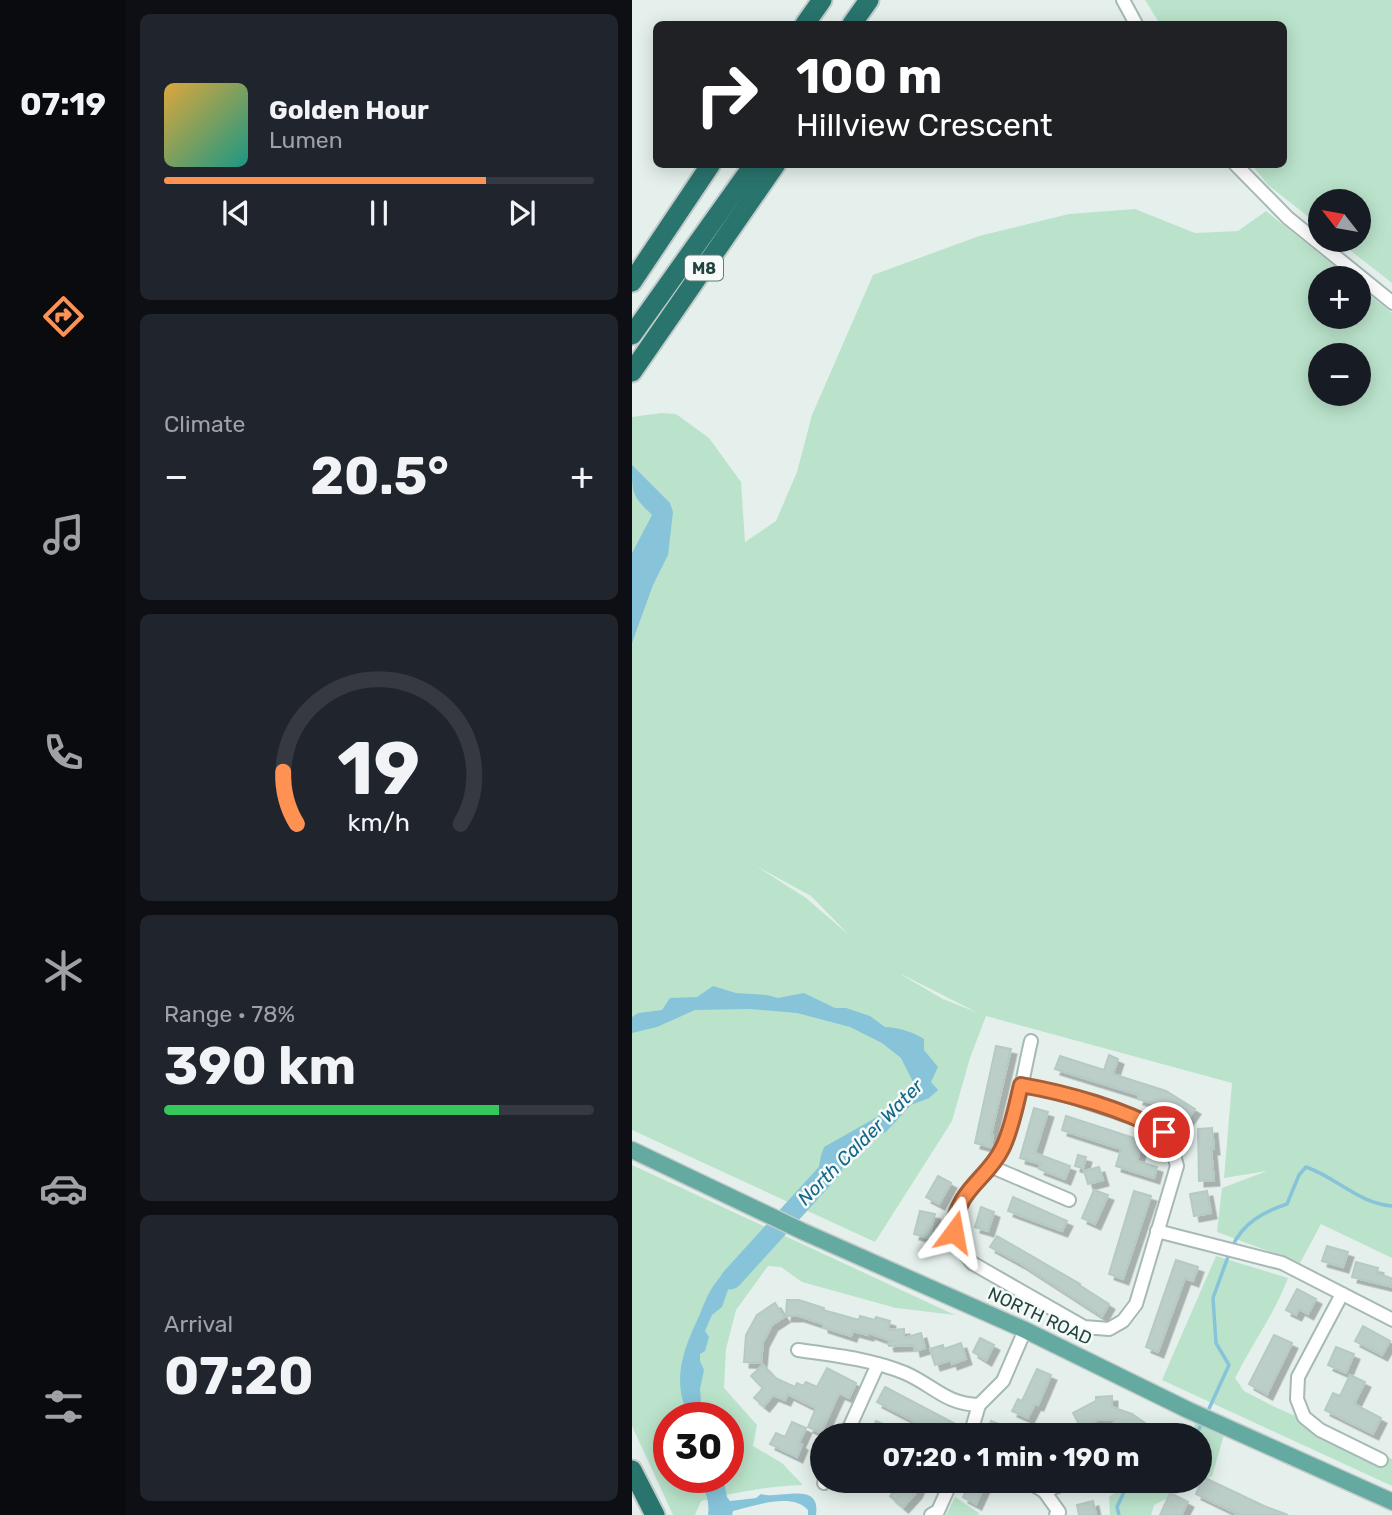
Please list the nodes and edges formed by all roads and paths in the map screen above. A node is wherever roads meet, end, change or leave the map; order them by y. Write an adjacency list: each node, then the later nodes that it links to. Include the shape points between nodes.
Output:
1 (822, 0): 5 (highway)
2 (869, 0): 6 (highway)
3 (878, 0): 7 (highway)
4 (1123, 0): 8 (street)
5 (807, 21)
6 (854, 21)
7 (866, 21)
8 (1134, 21)
9 (708, 168): 13 (highway)
10 (751, 168): 15 (highway, M8)
11 (773, 168): 16 (highway, M8)
12 (1239, 168): 14 (street, via 1288,218)
13 (632, 282)
14 (1392, 303)
15 (632, 335)
16 (632, 372)
17 (1031, 1041): 18 (street)
18 (1021, 1085): 20 (street, via 1004,1146); 22 (street, via 1053,1091 1164,1132 1177,1166)
19 (632, 1150): 25 (main road, NORTH ROAD)
20 (992, 1167): 21 (street); 22 (street, via 960,1202 954,1220 959,1247 972,1263 1084,1327 1109,1329 1131,1314)
21 (1069, 1200)
22 (1157, 1231): 23 (street, via 1282,1263)
23 (1342, 1294): 24 (street); 31 (street, via 1298,1377 1297,1399 1304,1417 1320,1430 1376,1457)
24 (1392, 1320)
25 (1025, 1329): 28 (street, via 1003,1381); 35 (main road, NORTH ROAD, via 1188,1410)
26 (798, 1350): 27 (street)
27 (878, 1364): 28 (street, via 906,1373 960,1405); 29 (street)
28 (979, 1405): 30 (street)
29 (851, 1423)
30 (974, 1423)
31 (1364, 1467)
32 (636, 1478): 36 (highway)
33 (946, 1493): 37 (street, via 938,1511)
34 (1045, 1493): 38 (street, via 1059,1512)
35 (1392, 1502)
36 (655, 1515)
37 (931, 1515)
38 (1056, 1515)

